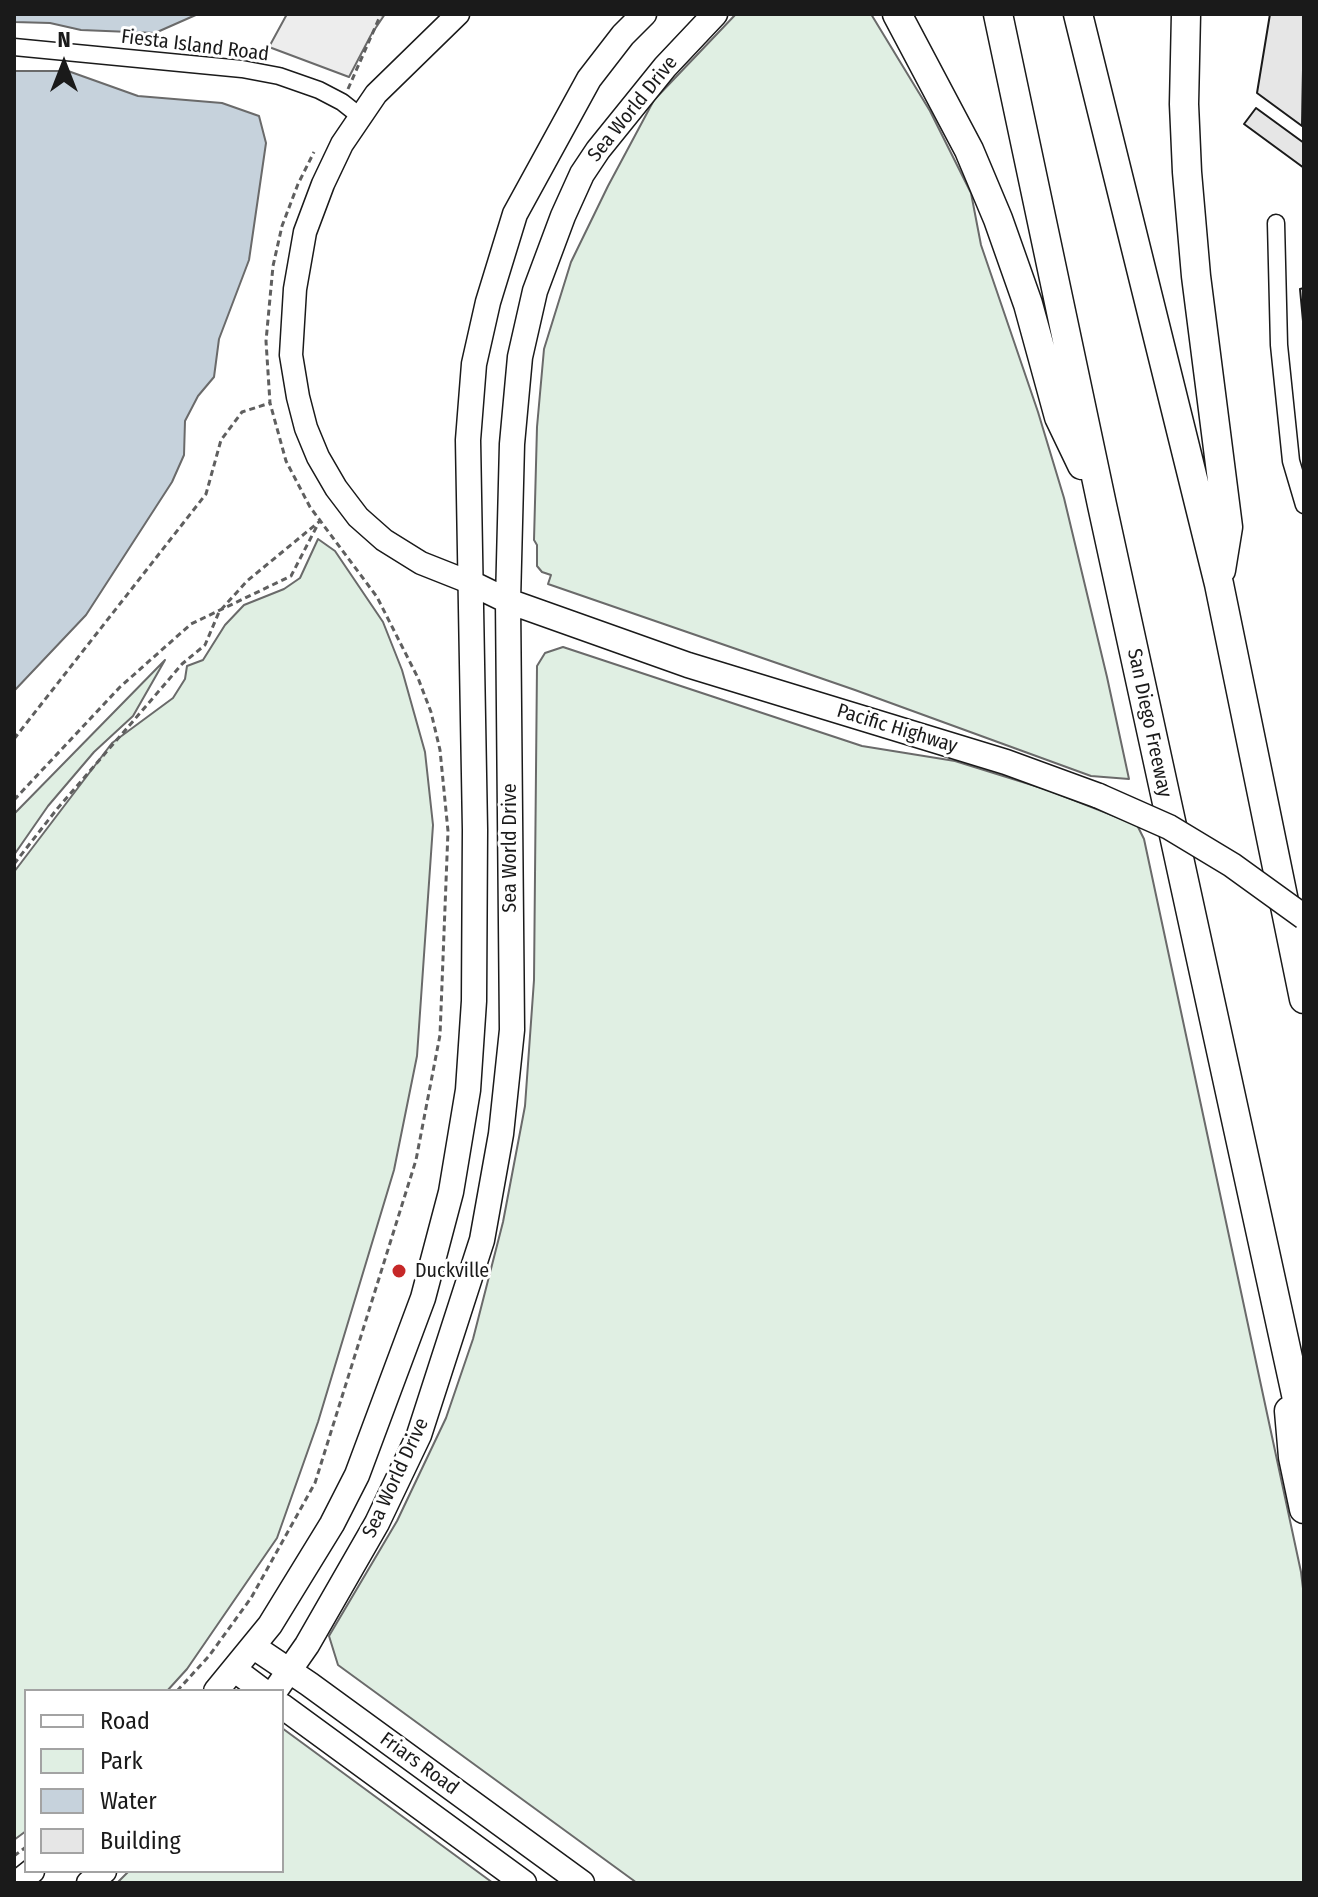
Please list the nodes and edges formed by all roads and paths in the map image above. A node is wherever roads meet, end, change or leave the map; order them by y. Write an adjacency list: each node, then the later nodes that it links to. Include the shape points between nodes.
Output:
1 (381, 14): 10 (path)
2 (458, 14): 11 (main road, via 376,94)
3 (644, 14): 16 (main road, Sea World Drive, via 589,79 515,214 474,364 468,440)
4 (715, 14): 18 (main road, Sea World Drive, via 665,67 590,162 535,291 520,357 512,444)
5 (897, 14): 14 (highway, via 969,150 998,219 1059,417)
6 (998, 14): 14 (highway, San Diego Freeway)
7 (1078, 14): 17 (highway)
8 (1186, 14): 17 (highway, via 1187,172 1228,527)
9 (14, 47): 11 (street, Fiesta Island Road, via 279,76 319,90)
10 (347, 90)
11 (361, 117): 16 (main road, via 342,144 305,232 291,355 298,397 318,457 358,517 421,563)
12 (1276, 223): 15 (street, via 1280,359 1291,461)
13 (270, 403): 20 (path, via 242,412 221,440 206,494)
14 (1102, 505): 26 (highway, San Diego Freeway)
15 (1304, 505)
16 (469, 582): 18 (main road, Pacific Highway); 29 (main road, Sea World Drive, via 474,1001 468,1090 451,1192 423,1298 357,1475)
17 (1219, 584): 25 (highway)
18 (508, 601): 24 (main road, Pacific Highway, bridge, via 688,665 1006,762 1099,796 1169,827); 31 (main road, Sea World Drive, via 512,1030 482,1240 419,1435 377,1523)
19 (219, 612): 19 (path, via 291,576 320,521 247,581); 21 (path, via 191,624 120,687); 23 (path, via 205,645 182,664)
20 (14, 739)
21 (14, 800)
22 (448, 857): 32 (path, via 440,1035 416,1160 315,1483 251,1598)
23 (14, 864)
24 (1304, 917)
25 (1304, 999)
26 (1282, 1339): 27 (highway, San Diego Freeway); 28 (highway, via 1293,1457)
27 (1304, 1431)
28 (1304, 1509)
29 (254, 1647): 30 (main road, Sea World Drive); 31 (main road, Friars Road)
30 (235, 1670): 33 (main road, Sea World Drive); 34 (main road)
31 (290, 1670): 35 (main road, Sea World Drive); 38 (main road, Friars Road)
32 (179, 1689)
33 (218, 1689)
34 (260, 1689)
35 (276, 1689)
36 (284, 1707): 37 (main road, Friars Road)
37 (524, 1883)
38 (582, 1883)

